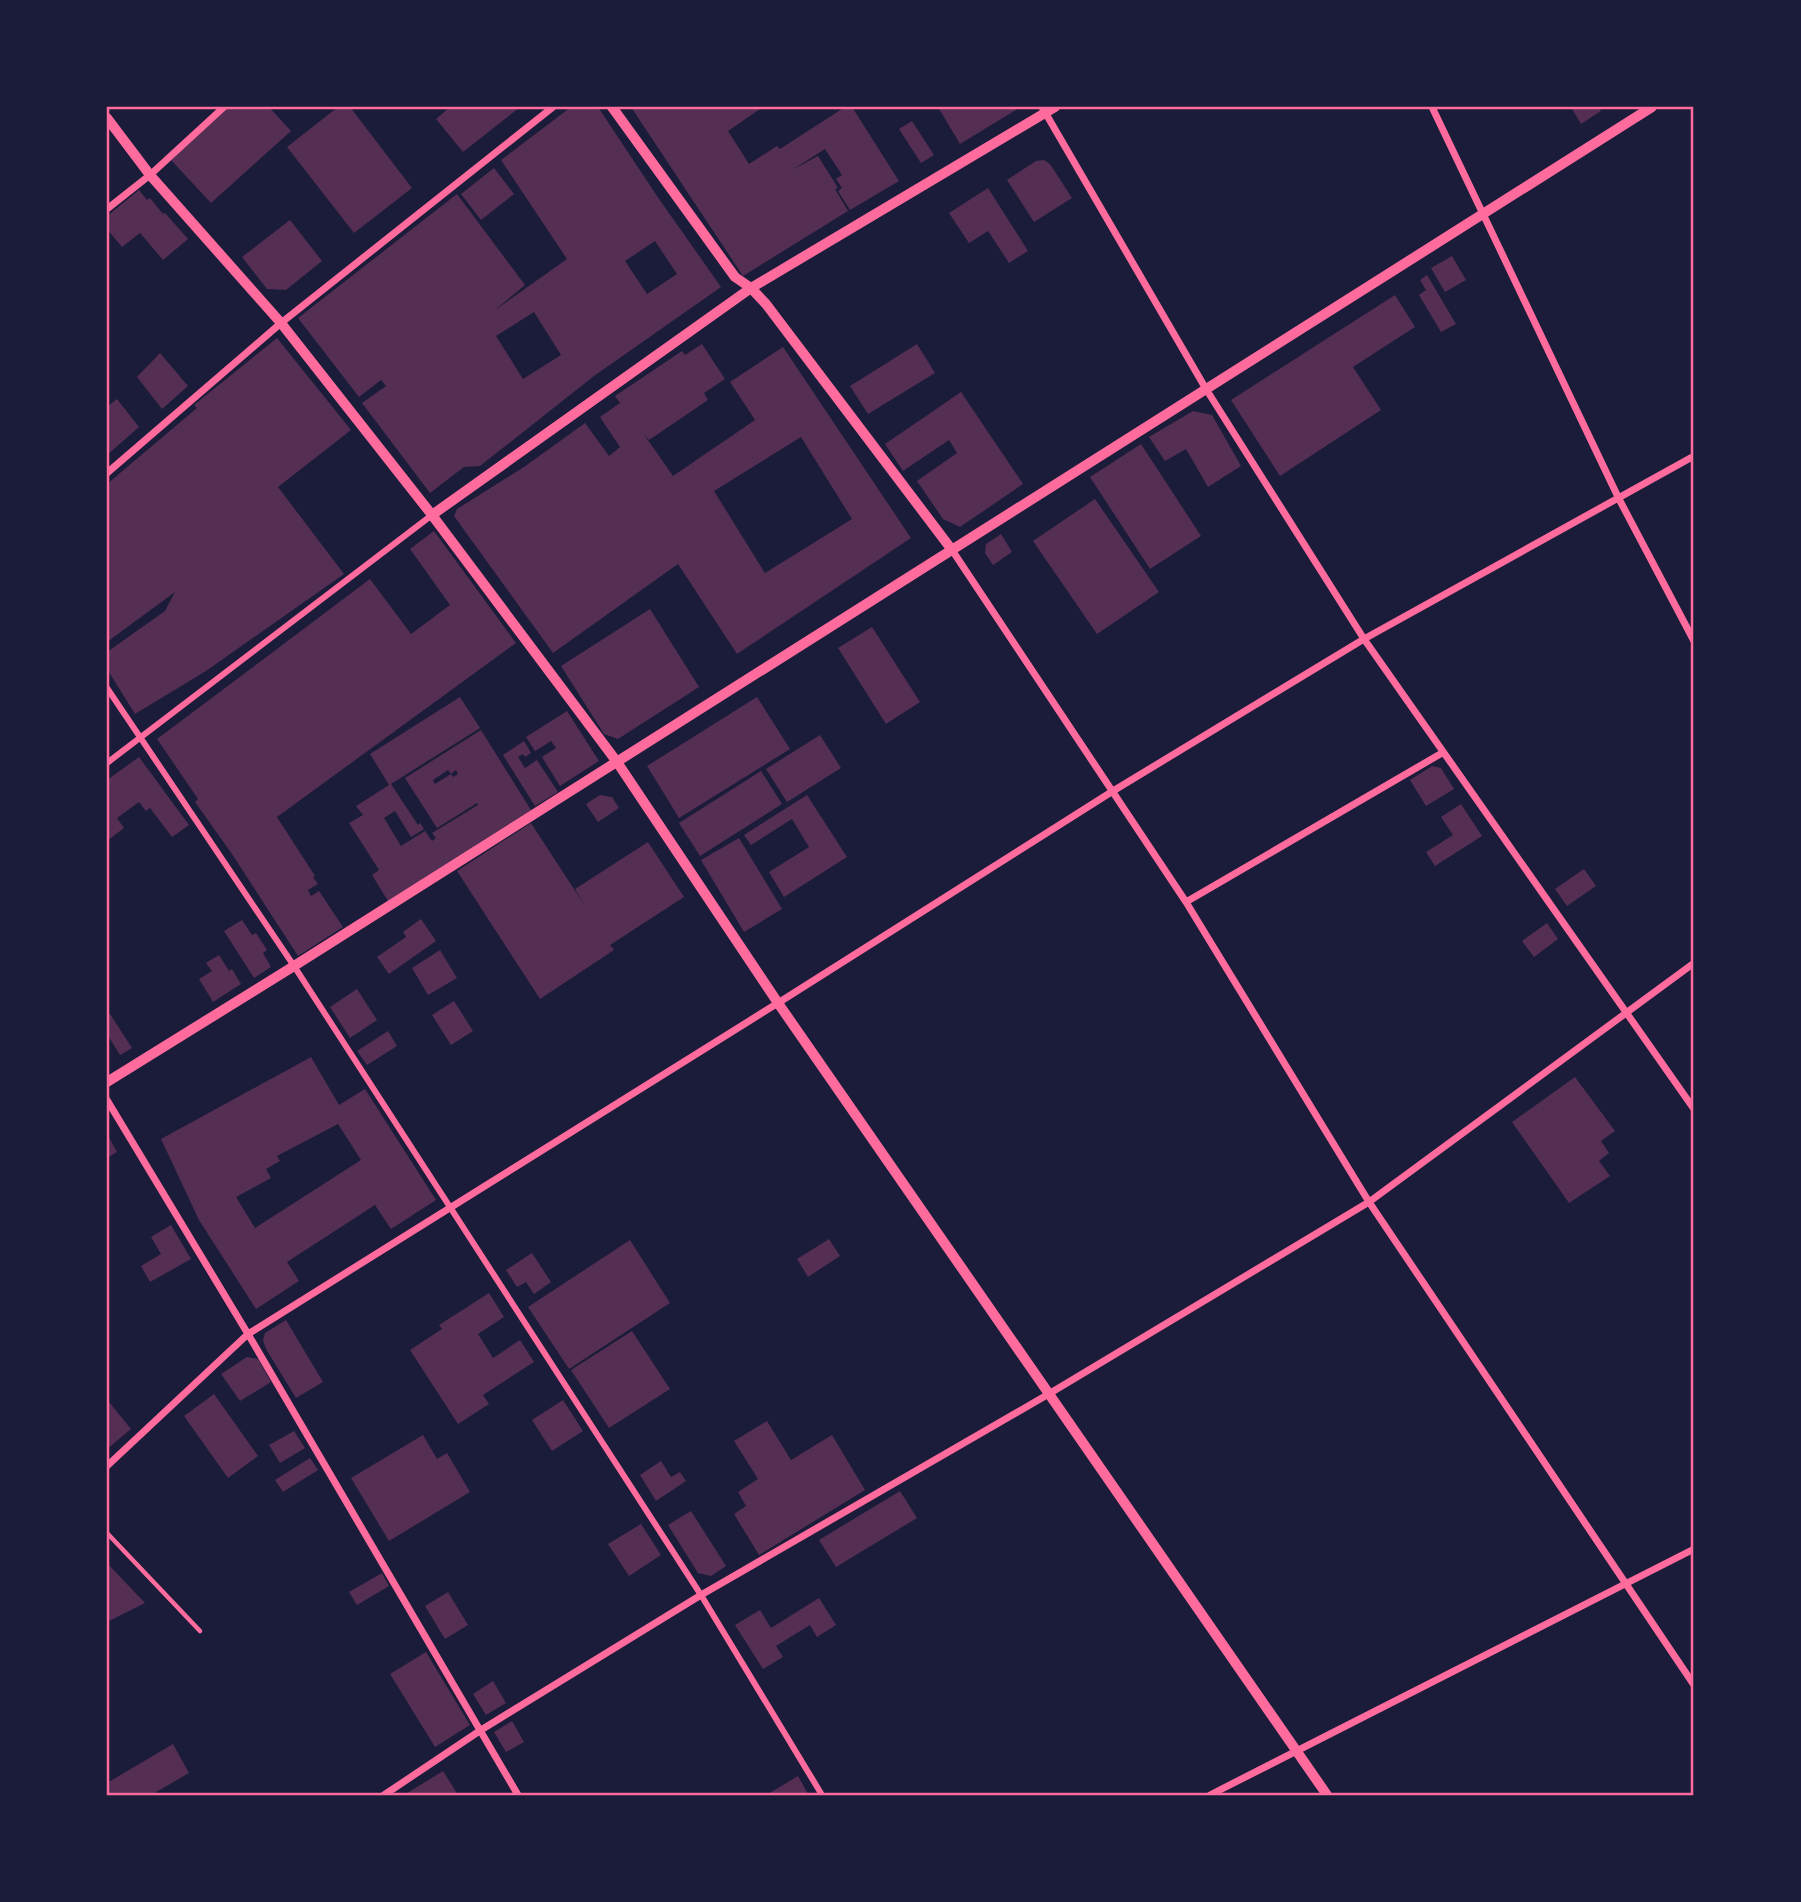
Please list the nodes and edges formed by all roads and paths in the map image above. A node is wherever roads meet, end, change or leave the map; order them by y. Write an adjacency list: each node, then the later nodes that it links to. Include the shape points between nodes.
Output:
1 (224, 107): 8 (street)
2 (553, 107): 12 (street)
3 (612, 107): 11 (street, via 735,277)
4 (1432, 107): 10 (street)
5 (1652, 107): 10 (street)
6 (1048, 109): 11 (street); 13 (street)
7 (107, 118): 8 (street)
8 (150, 175): 9 (street); 12 (street)
9 (107, 209)
10 (1484, 213): 13 (street); 16 (street)
11 (751, 288): 17 (street); 18 (street)
12 (281, 323): 15 (street); 17 (street)
13 (1206, 389): 18 (street); 19 (street)
14 (1694, 456): 16 (street)
15 (107, 473)
16 (1619, 499): 19 (street); 20 (street)
17 (432, 515): 22 (street); 24 (street)
18 (952, 550): 24 (street); 26 (street)
19 (1364, 639): 23 (street); 26 (street)
20 (1694, 641)
21 (107, 688): 22 (street)
22 (140, 739): 25 (street); 29 (street)
23 (1442, 753): 27 (street); 31 (street)
24 (617, 762): 29 (street); 30 (street)
25 (107, 764)
26 (1113, 791): 27 (street); 30 (street)
27 (1186, 902): 35 (street)
28 (1694, 963): 31 (street)
29 (294, 966): 32 (street); 36 (street)
30 (778, 1003): 36 (street); 38 (street)
31 (1629, 1013): 34 (street); 35 (street)
32 (107, 1082)
33 (107, 1100): 37 (street)
34 (1694, 1109)
35 (1369, 1202): 38 (street); 42 (street)
36 (449, 1209): 37 (street); 43 (street)
37 (248, 1334): 39 (street); 46 (street)
38 (1047, 1395): 43 (street); 47 (street)
39 (107, 1466)
40 (107, 1533): 44 (lane)
41 (1694, 1549): 42 (street)
42 (1627, 1584): 45 (street); 47 (street)
43 (701, 1595): 46 (street); 50 (street)
44 (200, 1631)
45 (1694, 1685)
46 (481, 1730): 48 (street); 49 (street)
47 (1295, 1750): 51 (street); 52 (street)
48 (384, 1795)
49 (518, 1795)
50 (822, 1795)
51 (1210, 1795)
52 (1327, 1795)

